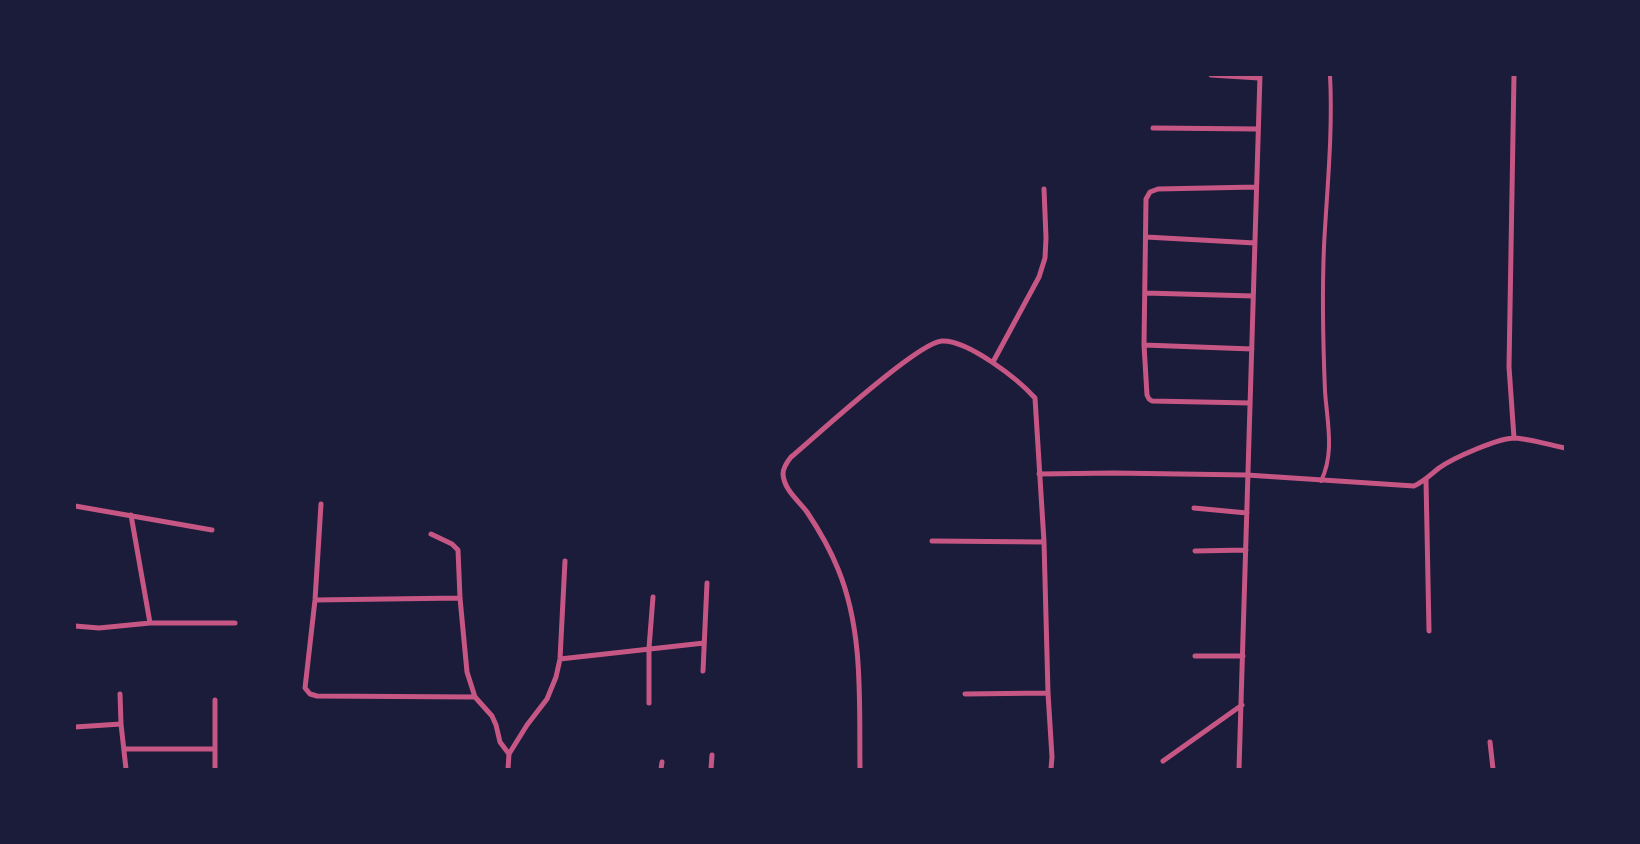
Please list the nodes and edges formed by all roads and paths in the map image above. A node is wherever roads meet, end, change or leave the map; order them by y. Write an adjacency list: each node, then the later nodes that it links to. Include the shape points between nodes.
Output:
1 (1211, 75): 4 (street)
2 (1330, 75): 22 (lane, via 1332,103 1324,249 1323,344 1329,446 1327,465)
3 (1514, 75): 17 (street, via 1509,367)
4 (1260, 76): 6 (street)
5 (1153, 128): 6 (street)
6 (1258, 129): 7 (street)
7 (1256, 187): 9 (street, via 1158,189 1150,192 1146,199); 10 (street)
8 (1044, 189): 15 (street, via 1045,258 1039,277)
9 (1146, 237): 10 (street); 11 (street)
10 (1254, 243): 12 (street)
11 (1145, 293): 12 (street); 13 (street)
12 (1253, 296): 14 (street)
13 (1144, 345): 14 (street); 16 (street, via 1147,395 1152,401)
14 (1252, 349): 16 (street)
15 (993, 362): 19 (street, via 1035,398); 70 (street, via 955,342 940,341 922,350 790,457 783,471 786,486 831,551 853,616 858,665)
16 (1250, 403): 20 (street)
17 (1514, 438): 18 (street); 21 (street, via 1464,455 1439,468)
18 (1565, 448)
19 (1039, 474): 20 (street); 31 (street)
20 (1247, 475): 22 (street); 26 (street)
21 (1426, 480): 22 (street, via 1414,486); 42 (street)
22 (1320, 481)
23 (321, 504): 38 (street)
24 (75, 506): 27 (street)
25 (1194, 508): 26 (street)
26 (1247, 513): 32 (street)
27 (131, 515): 28 (street); 39 (street)
28 (212, 530)
29 (431, 534): 37 (street, via 458,550)
30 (932, 541): 31 (street)
31 (1044, 542): 49 (street)
32 (1246, 550): 33 (street); 46 (street)
33 (1195, 551)
34 (565, 561): 47 (street)
35 (707, 583): 43 (street)
36 (653, 597): 44 (street)
37 (460, 598): 38 (street); 52 (street, via 467,672)
38 (315, 600): 52 (street, via 305,688 310,694)
39 (150, 623): 40 (street); 41 (street, via 99,628)
40 (235, 623)
41 (75, 626)
42 (1429, 631)
43 (704, 643): 44 (street); 48 (street)
44 (649, 648): 47 (street); 54 (street)
45 (1195, 656): 46 (street)
46 (1243, 656): 55 (street)
47 (560, 659): 61 (street, via 547,700)
48 (703, 671)
49 (1048, 693): 51 (street); 71 (street)
50 (120, 694): 56 (street)
51 (965, 694)
52 (475, 697): 61 (street, via 492,716 500,742)
53 (215, 700): 60 (street)
54 (649, 703)
55 (1242, 705): 64 (street); 72 (street)
56 (121, 724): 57 (street); 59 (street)
57 (75, 727)
58 (1490, 742): 73 (street)
59 (124, 749): 60 (street); 65 (street)
60 (214, 749): 66 (street)
61 (509, 754): 67 (street)
62 (712, 755): 69 (street)
63 (662, 762): 68 (street)
64 (1163, 762)
65 (126, 769)
66 (215, 769)
67 (508, 769)
68 (661, 769)
69 (712, 769)
70 (860, 769)
71 (1051, 769)
72 (1239, 769)
73 (1493, 769)

